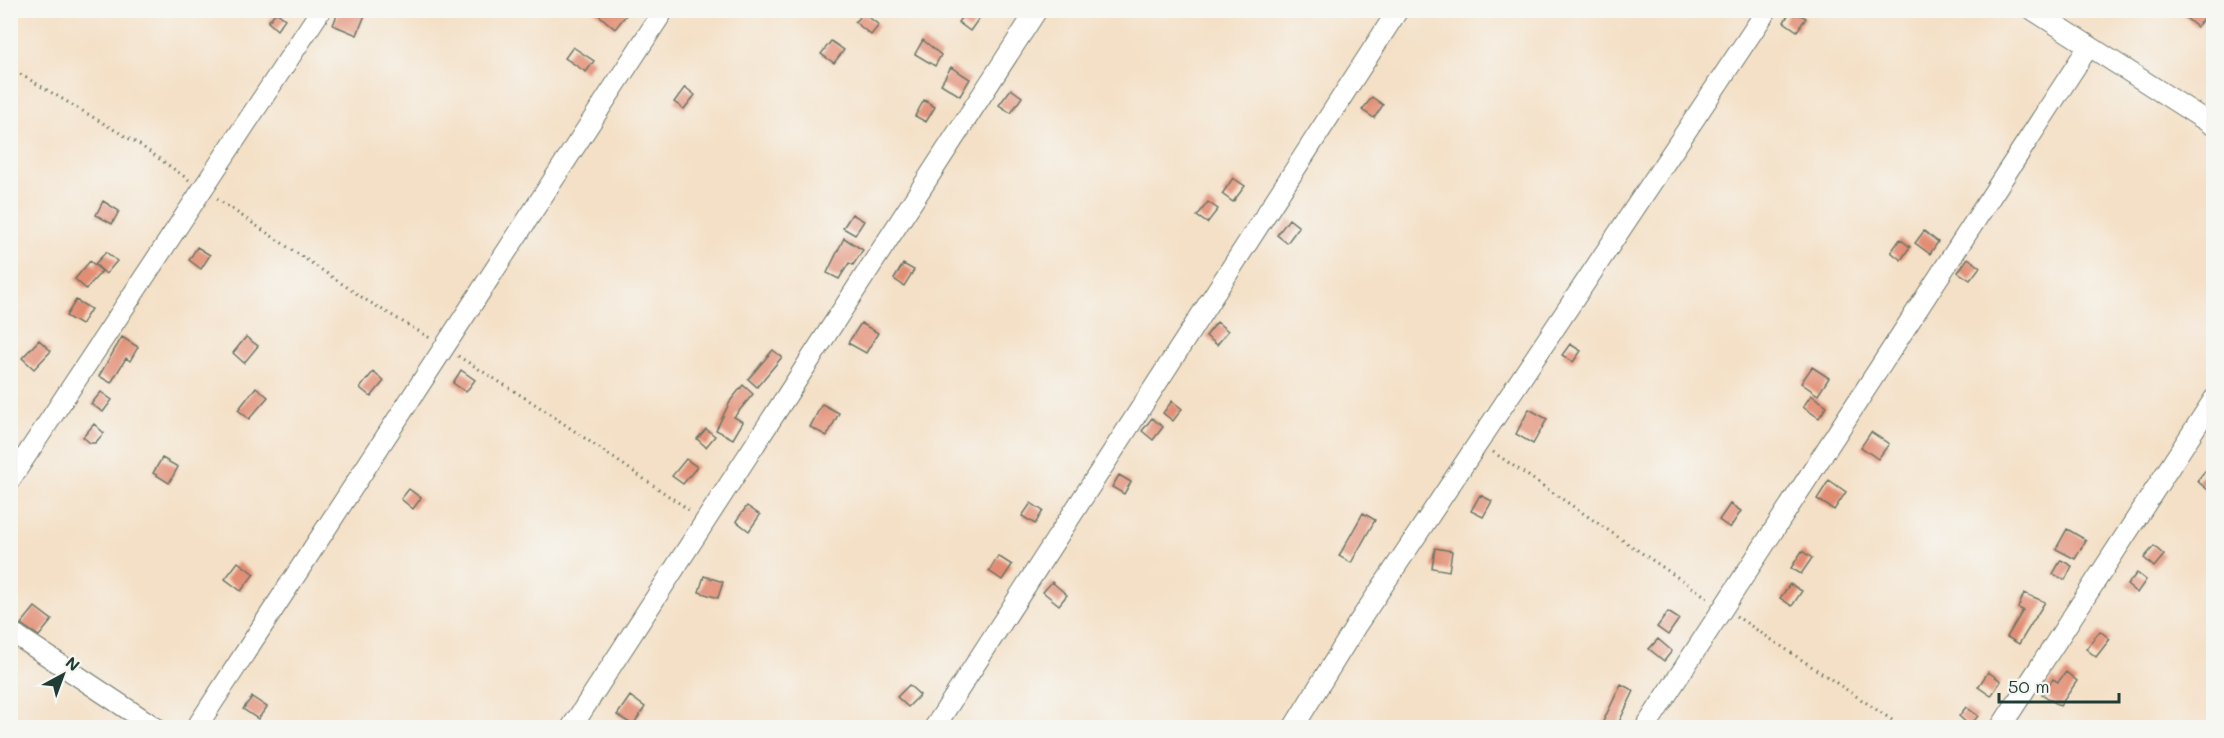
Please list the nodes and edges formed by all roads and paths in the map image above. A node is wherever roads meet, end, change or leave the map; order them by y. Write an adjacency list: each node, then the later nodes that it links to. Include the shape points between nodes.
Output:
1 (321, 10): 10 (street)
2 (664, 10): 11 (street)
3 (1036, 10): 15 (street)
4 (1398, 10): 21 (street)
5 (1767, 10): 13 (street)
6 (2033, 10): 7 (street)
7 (2090, 46): 9 (street); 16 (street)
8 (10, 68): 10 (path, via 140,145)
9 (2214, 126)
10 (204, 190): 11 (path, via 366,300); 14 (street)
11 (444, 347): 15 (path); 19 (street)
12 (2214, 399): 25 (street)
13 (1479, 442): 16 (path); 22 (street)
14 (10, 480)
15 (706, 521): 20 (street)
16 (1723, 608): 23 (street); 24 (path)
17 (10, 631): 18 (street)
18 (156, 728)
19 (196, 728)
20 (571, 728)
21 (934, 728)
22 (1293, 728)
23 (1645, 728)
24 (1904, 728)
25 (2000, 728)

